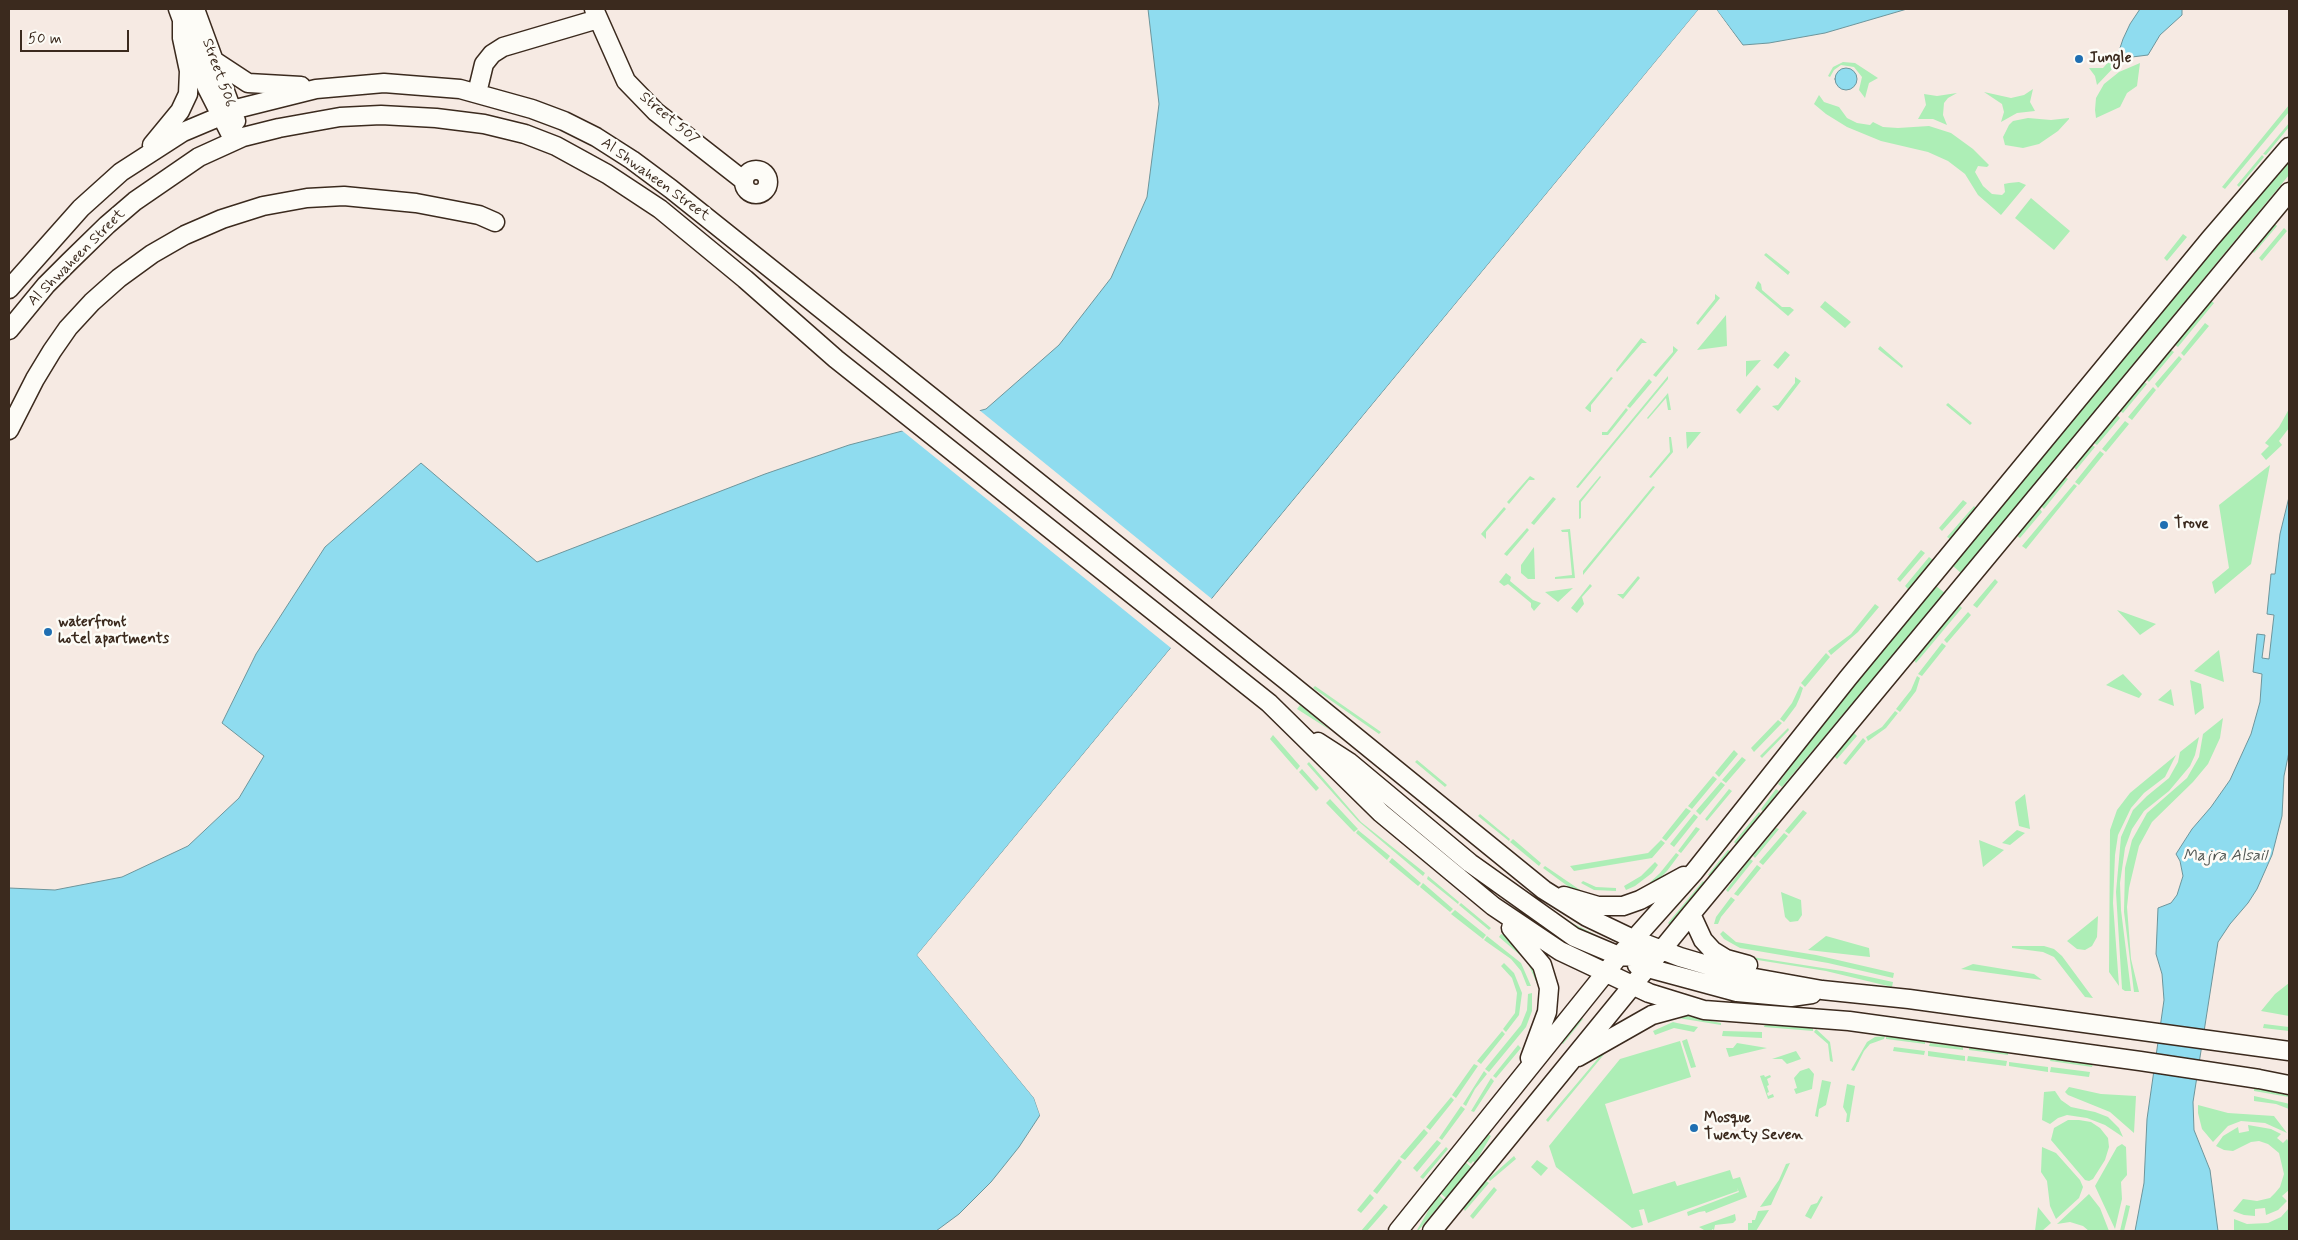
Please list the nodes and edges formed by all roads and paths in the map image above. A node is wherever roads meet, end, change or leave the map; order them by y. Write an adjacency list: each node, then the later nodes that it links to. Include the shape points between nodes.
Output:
1 (195, 9): 4 (street, Street 506)
2 (596, 14): 6 (street, Street 507, via 492,54 484,64); 11 (street, Street 507, via 626,81 656,112)
3 (180, 15): 7 (street, Street 506); 10 (street, Street 506, via 189,71 188,94 180,111)
4 (213, 60): 5 (street, via 248,83); 7 (street, Street 506)
5 (316, 89): 6 (street, Al Shwaheen Street, via 392,84); 7 (street, Al Shwaheen Street)
6 (477, 92): 19 (street, Al Shwaheen Street, via 564,120 624,155 671,189)
7 (226, 114): 8 (street, Street 506); 10 (street, Al Shwaheen Street, via 183,132)
8 (239, 139): 15 (street, Al Shwaheen Street, via 199,157 135,200 46,285); 17 (street, Al Shwaheen Street, via 340,117 381,116 484,124 556,146 607,174 660,209 746,279 836,359 1269,703)
9 (2289, 147): 18 (street, via 1854,670)
10 (148, 154): 14 (street, Al Shwaheen Street, via 102,188)
11 (743, 180)
12 (2289, 192): 21 (street)
13 (495, 222): 16 (street, via 416,203 344,196 307,198 263,206 222,219 152,254 92,302 52,352)
14 (9, 289)
15 (9, 330)
16 (9, 430)
17 (1302, 734): 20 (street, via 1380,813); 24 (street, via 1349,762 1470,863 1546,918 1588,944)
18 (1694, 872): 19 (street, via 1623,906 1598,906); 22 (street)
19 (1544, 890): 22 (street, Al Shwaheen Street, via 1587,918)
20 (1493, 906): 26 (street, via 1537,938); 32 (street, via 1535,955 1549,988 1547,1012)
21 (1691, 914): 23 (street); 28 (street, via 1703,940 1718,955 1734,962 1797,976)
22 (1633, 939): 23 (street, Al Shwaheen Street); 24 (street)
23 (1661, 950): 24 (street, via 1636,957); 25 (street); 28 (street, Al Shwaheen Street, via 1722,971)
24 (1619, 956): 26 (street)
25 (1647, 967): 26 (street, via 1621,966); 27 (street); 28 (street, via 1718,988 1755,995 1802,996)
26 (1605, 973): 27 (street); 32 (street)
27 (1632, 986): 29 (street); 31 (street)
28 (1822, 990): 30 (street, Al Shwaheen Street)
29 (1687, 1006): 31 (street, via 1652,1015); 33 (street, via 1720,1012 1849,1021)
30 (2289, 1051)
31 (1569, 1062): 35 (street)
32 (1524, 1075): 34 (street)
33 (2289, 1085)
34 (1398, 1231)
35 (1432, 1231)

